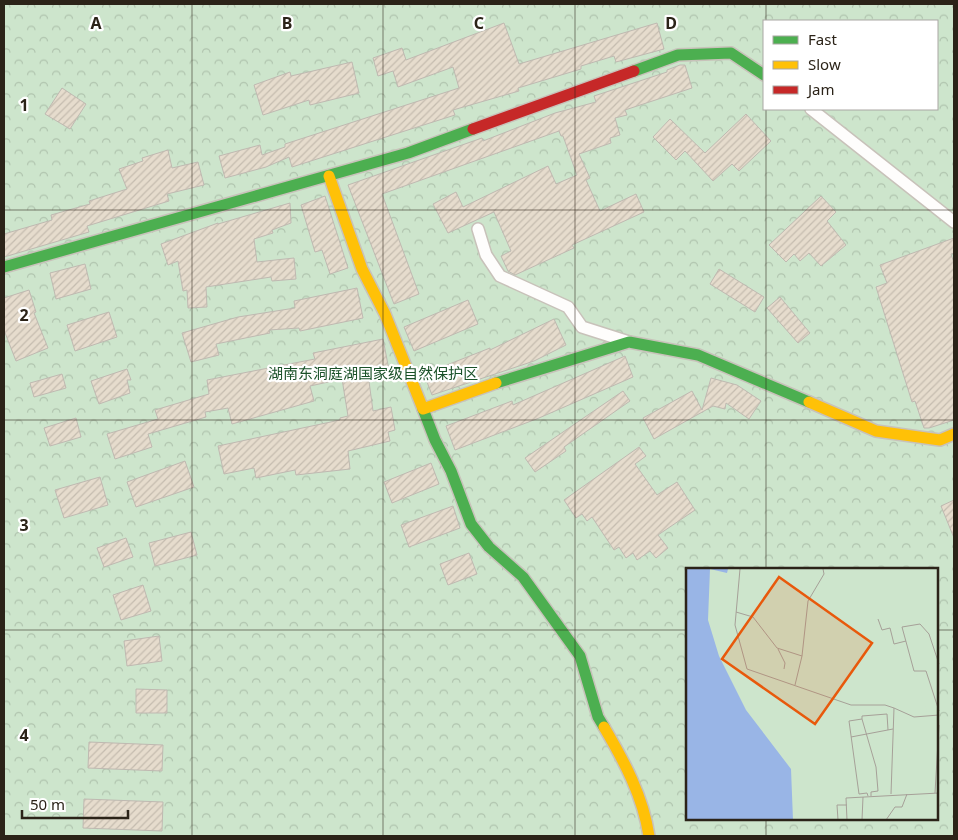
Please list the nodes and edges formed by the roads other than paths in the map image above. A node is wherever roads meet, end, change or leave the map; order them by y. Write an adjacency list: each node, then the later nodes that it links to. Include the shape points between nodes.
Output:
1 (763, 74): 3 (street, via 731,53 678,55 408,153)
2 (812, 110): 4 (street)
3 (329, 176): 6 (street); 8 (street, via 362,269)
4 (954, 222)
5 (478, 229): 7 (street, via 486,255 500,276 568,307 582,327)
6 (4, 267)
7 (629, 342): 8 (street); 9 (street, via 698,355 876,431 940,440)
8 (423, 409): 10 (street, via 472,524 489,547 523,577 580,656 598,717 624,761 646,815)
9 (954, 434)
10 (649, 836)

